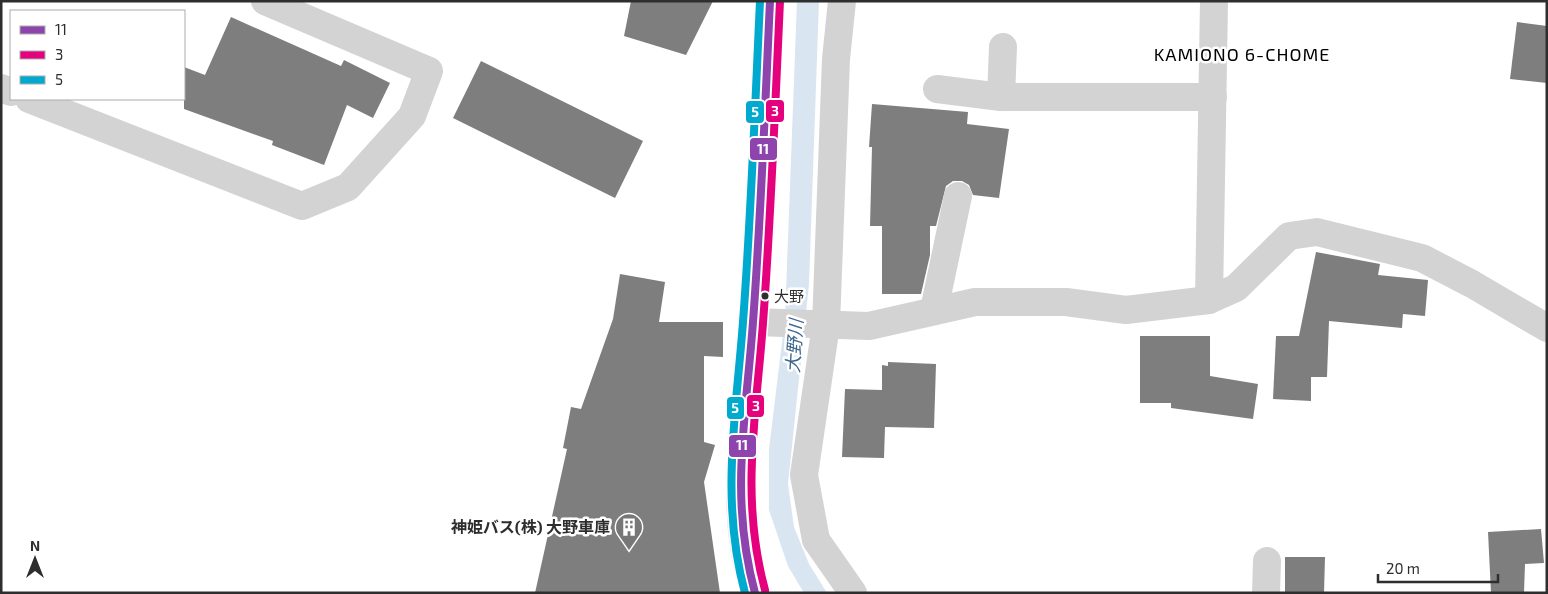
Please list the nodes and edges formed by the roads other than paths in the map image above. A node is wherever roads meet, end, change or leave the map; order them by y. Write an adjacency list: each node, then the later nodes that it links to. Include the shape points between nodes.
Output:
1 (265, 1): 9 (street, via 429,70 412,116 348,188 302,206)
2 (770, 1): 13 (street)
3 (842, 1): 14 (street, via 836,58)
4 (1214, 1): 8 (street)
5 (1004, 46): 7 (street)
6 (937, 89): 7 (street)
7 (1001, 97): 8 (street)
8 (1213, 97): 11 (street)
9 (32, 100)
10 (958, 196): 12 (street)
11 (1209, 300): 12 (street, via 1126,310 1066,302 975,302); 15 (street, via 1236,288 1289,236 1317,232 1422,258)
12 (934, 310): 14 (street, via 868,326)
13 (753, 322): 14 (street); 17 (street, via 739,512 742,544)
14 (826, 325): 18 (street, via 804,476 816,540)
15 (1547, 328)
16 (1267, 561): 19 (street)
17 (755, 593)
18 (852, 593)
19 (1266, 593)

